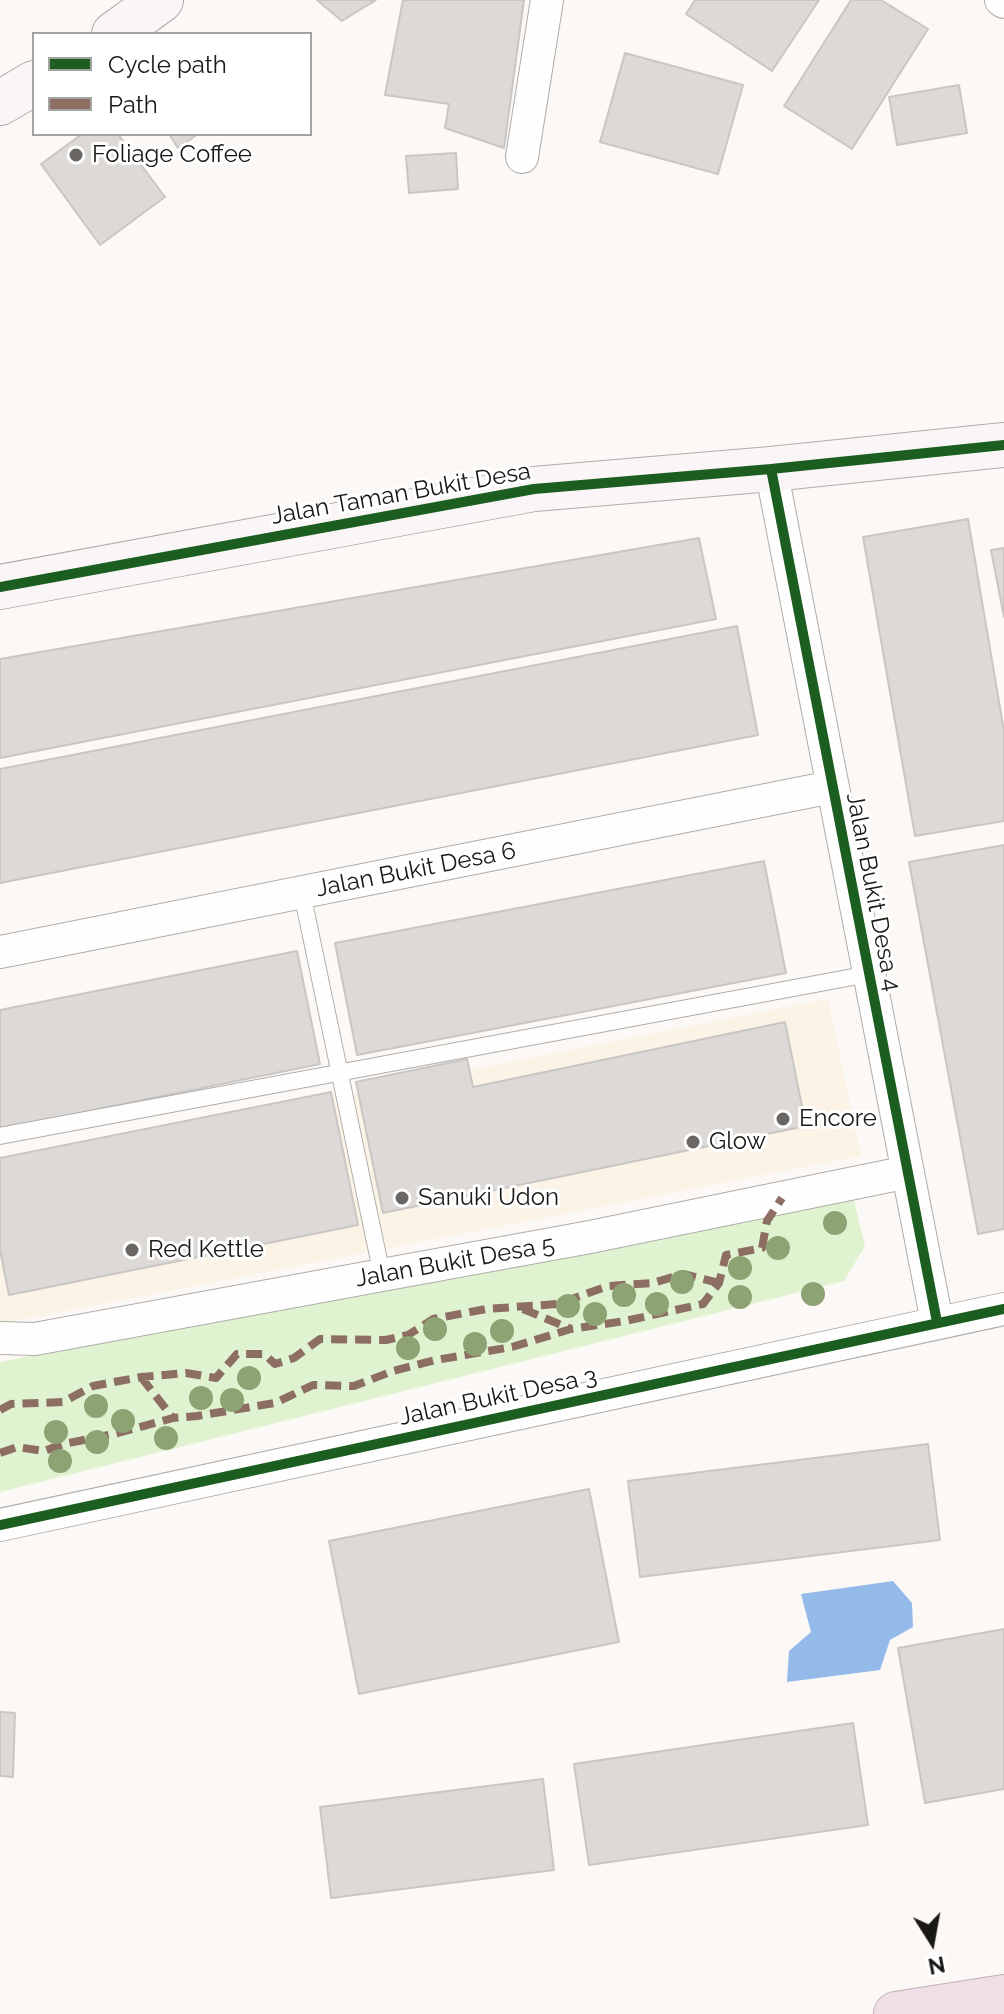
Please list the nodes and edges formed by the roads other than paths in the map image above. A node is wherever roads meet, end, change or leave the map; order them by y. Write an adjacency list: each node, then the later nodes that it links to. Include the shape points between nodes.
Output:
1 (161, 0): 3 (street)
2 (547, 0): 6 (street)
3 (117, 32)
4 (32, 84): 5 (street)
5 (0, 103)
6 (522, 157)
7 (1004, 445): 8 (street, Jalan Taman Bukit Desa)
8 (771, 469): 9 (street, Jalan Taman Bukit Desa, via 534,489); 10 (street, Jalan Bukit Desa 4)
9 (0, 587)
10 (832, 787): 11 (street, Jalan Bukit Desa 6); 13 (street, Jalan Bukit Desa 4)
11 (302, 893): 12 (street, Jalan Bukit Desa 6); 14 (lane)
12 (0, 952)
13 (869, 974): 14 (lane); 16 (street, Jalan Bukit Desa 4)
14 (340, 1073): 15 (lane); 17 (lane)
15 (0, 1136)
16 (908, 1172): 17 (street, Jalan Bukit Desa 5); 19 (street, Jalan Bukit Desa 4)
17 (382, 1275): 20 (street, Jalan Bukit Desa 5, via 35,1339)
18 (1004, 1309): 19 (street, Jalan Bukit Desa 3)
19 (937, 1322): 21 (street, Jalan Bukit Desa 3)
20 (0, 1338)
21 (0, 1525)
22 (989, 2000): 23 (highway)
23 (896, 2014)

